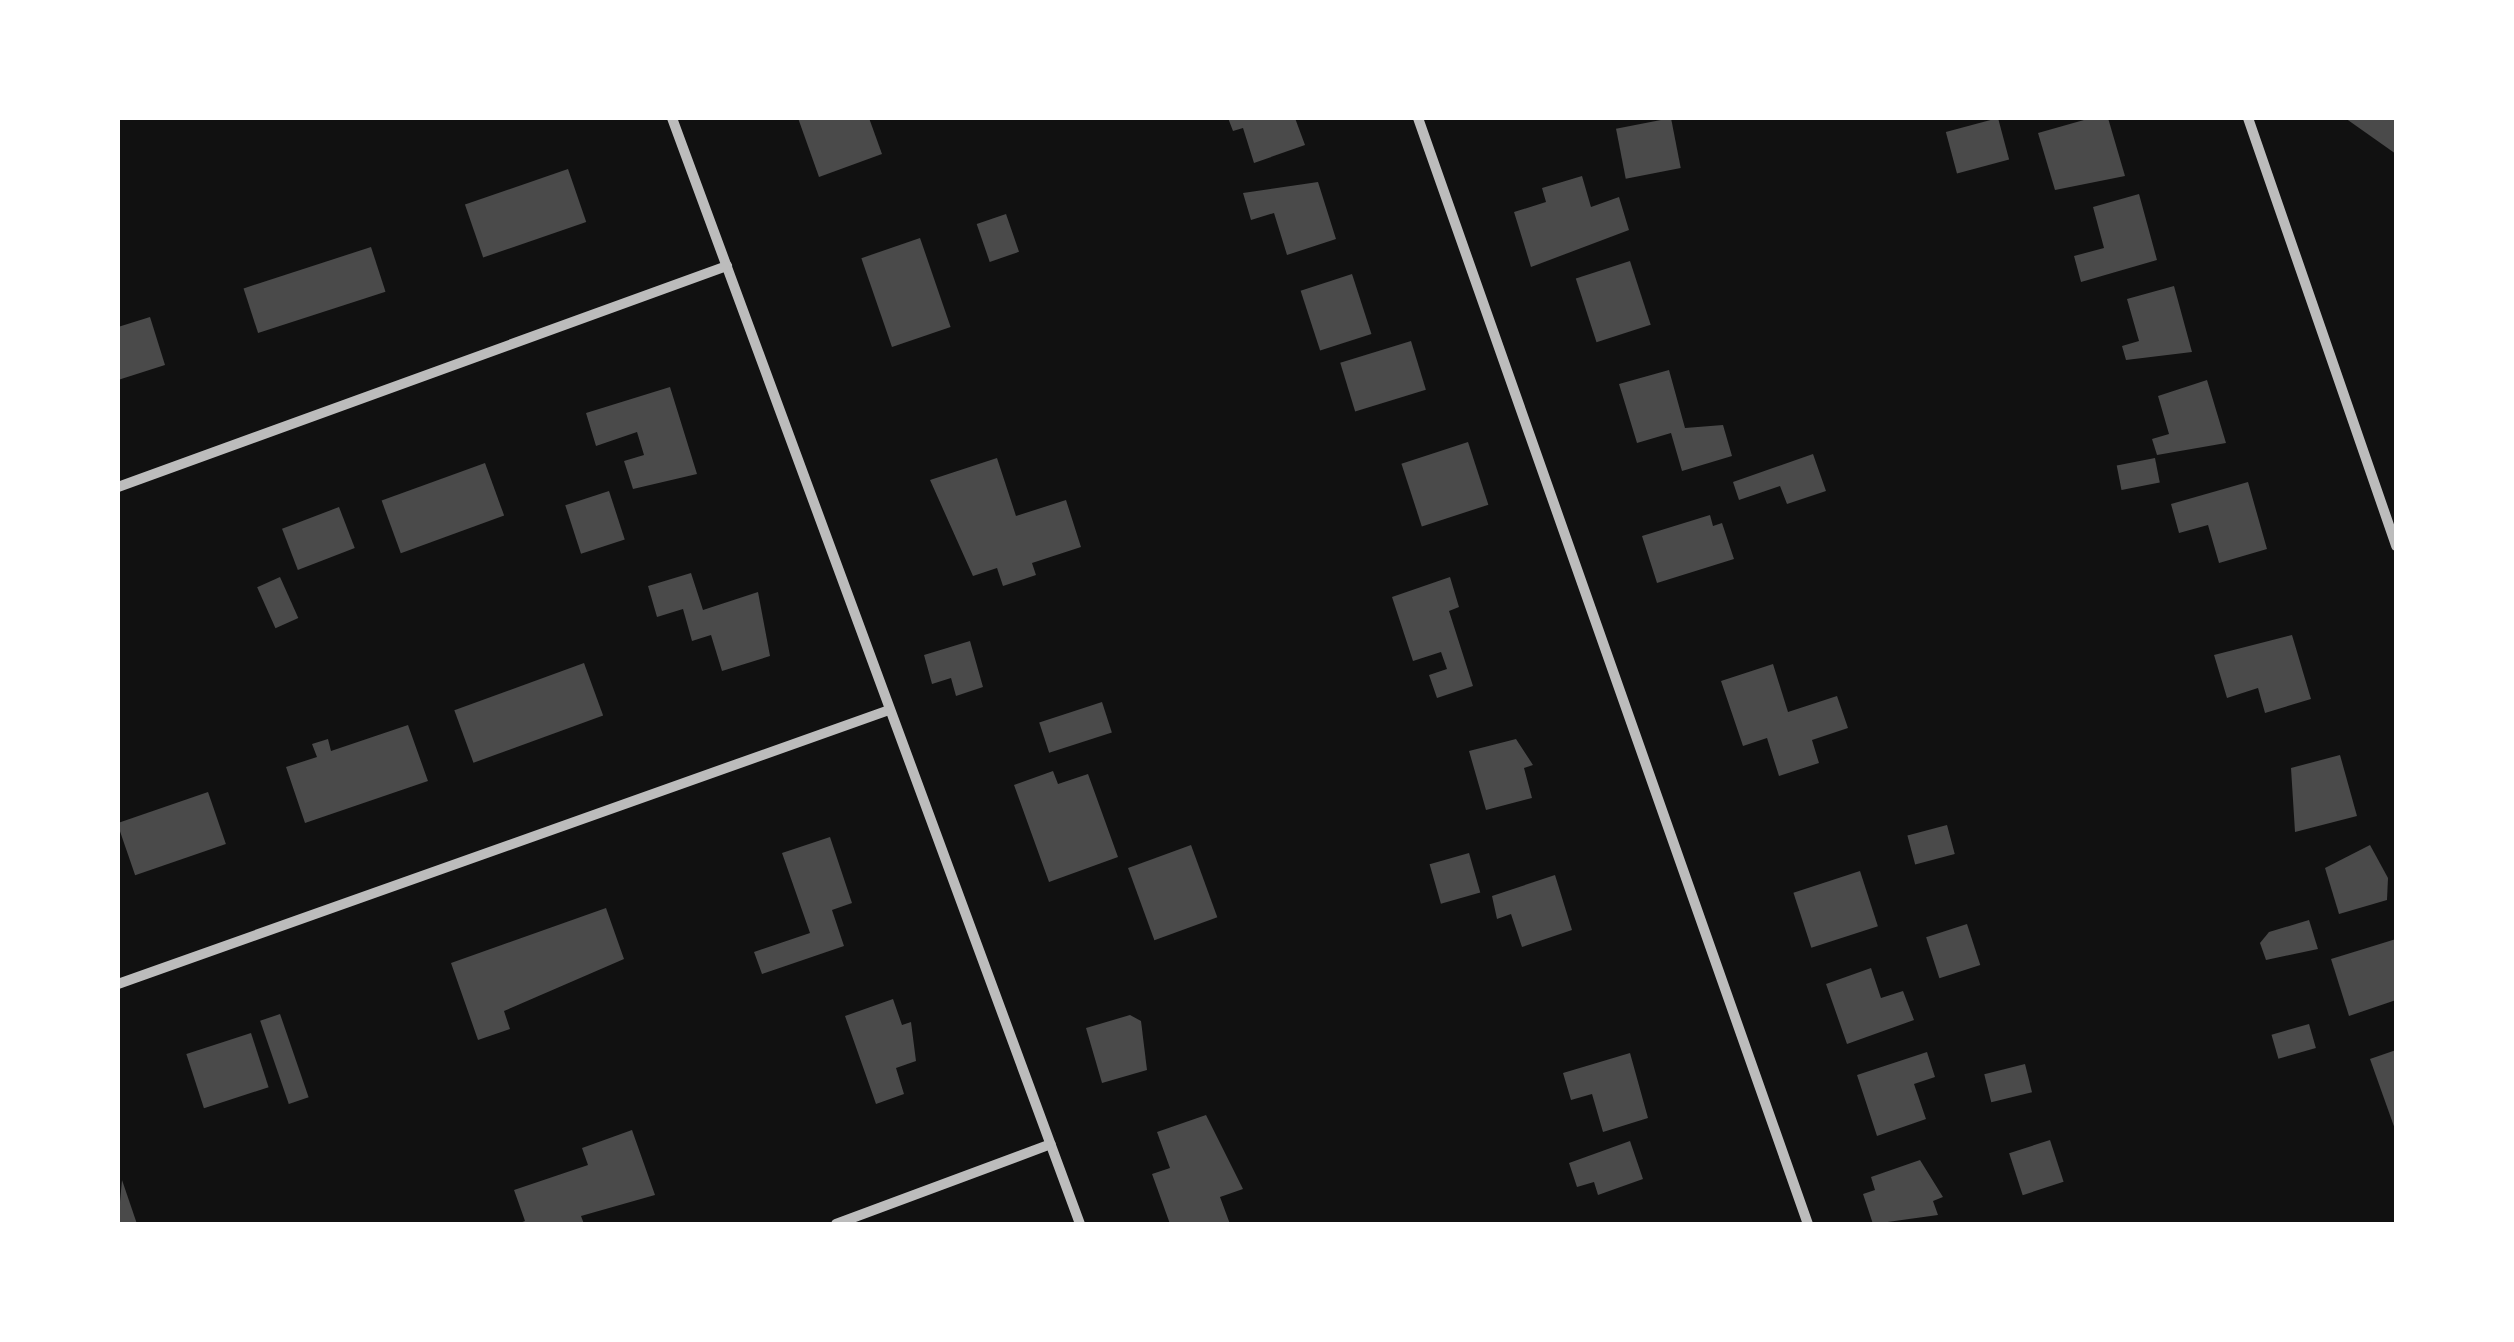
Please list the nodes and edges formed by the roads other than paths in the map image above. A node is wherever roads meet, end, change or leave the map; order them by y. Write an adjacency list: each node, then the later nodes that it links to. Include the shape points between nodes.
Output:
1 (672, 118): 4 (street)
2 (1418, 118): 12 (street)
3 (2248, 118): 6 (street)
4 (727, 266): 5 (street); 7 (street)
5 (118, 487)
6 (2396, 546)
7 (889, 710): 8 (street); 9 (street)
8 (118, 984)
9 (1051, 1144): 10 (street); 11 (street)
10 (836, 1224)
11 (1080, 1224)
12 (1808, 1224)

